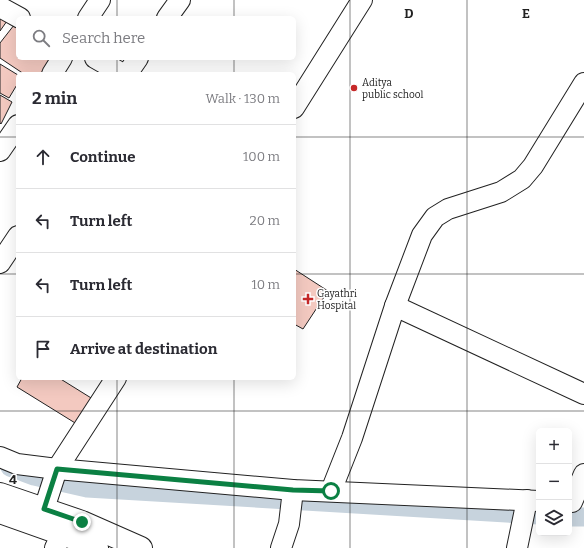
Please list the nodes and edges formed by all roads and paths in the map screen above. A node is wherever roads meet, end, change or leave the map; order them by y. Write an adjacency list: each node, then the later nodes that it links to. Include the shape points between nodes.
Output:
1 (100, 0): 6 (street)
2 (180, 0): 7 (street)
3 (362, 0): 15 (street)
4 (0, 7): 5 (street)
5 (16, 16)
6 (89, 16)
7 (168, 16)
8 (61, 60): 11 (street)
9 (99, 60): 12 (street)
10 (137, 60): 13 (street)
11 (53, 72)
12 (120, 72)
13 (128, 72)
14 (584, 83): 20 (street, via 533,166 522,179 500,192 448,209 435,217 422,235)
15 (296, 105)
16 (16, 128): 17 (street)
17 (0, 151)
18 (16, 239): 19 (street)
19 (0, 262)
20 (395, 306): 22 (street); 27 (street, via 352,438)
21 (115, 380): 24 (street)
22 (584, 394)
23 (0, 458): 24 (street)
24 (56, 472): 26 (street); 31 (street)
25 (584, 474): 30 (street)
26 (293, 490): 27 (street); 36 (street, via 289,524)
27 (331, 491): 29 (street)
28 (0, 494): 31 (main road)
29 (531, 501): 37 (street)
30 (575, 502)
31 (45, 506): 35 (main road)
32 (0, 512): 33 (main road)
33 (58, 541): 34 (main road, via 76,538)
34 (97, 548)
35 (141, 548)
36 (281, 548)
37 (517, 548)

